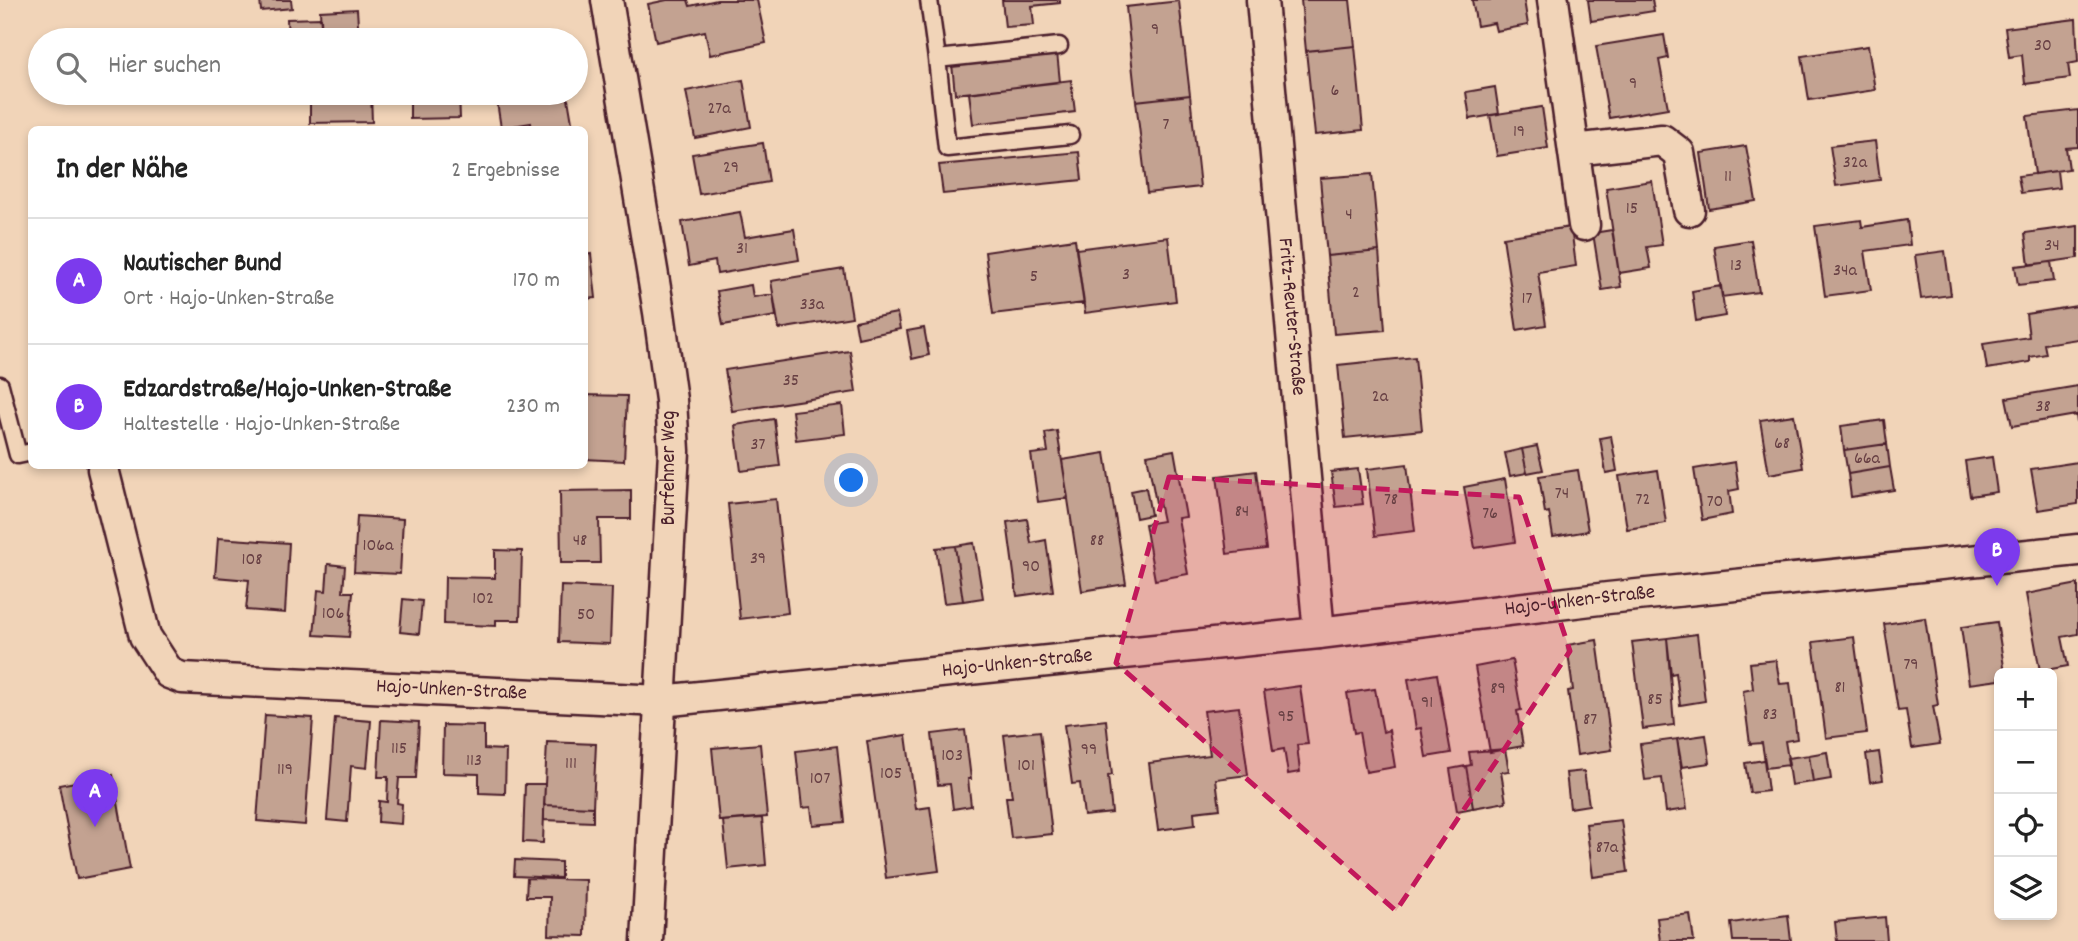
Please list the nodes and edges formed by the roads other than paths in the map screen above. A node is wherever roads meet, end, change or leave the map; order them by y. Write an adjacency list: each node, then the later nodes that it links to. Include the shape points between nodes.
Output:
1 (607, 0): 16 (street, Burfehner Weg, via 671,400 674,451)
2 (929, 0): 6 (lane)
3 (1262, 0): 15 (street, Fritz-Reuter-Straße)
4 (1553, 0): 8 (street)
5 (1059, 46): 6 (lane)
6 (937, 59): 7 (lane, via 947,148)
7 (1070, 135)
8 (1574, 150): 9 (street, via 1662,140 1679,153); 10 (street)
9 (1689, 210)
10 (1584, 225)
11 (0, 385): 12 (lane, via 18,455)
12 (28, 453)
13 (103, 469): 16 (street, Hajo-Unken-Straße, via 145,636 169,673 182,678)
14 (2078, 550): 15 (street, Hajo-Unken-Straße, via 1608,598)
15 (1319, 634): 16 (street, Hajo-Unken-Straße)
16 (660, 701): 17 (street, Burfehner Weg)
17 (647, 941)

